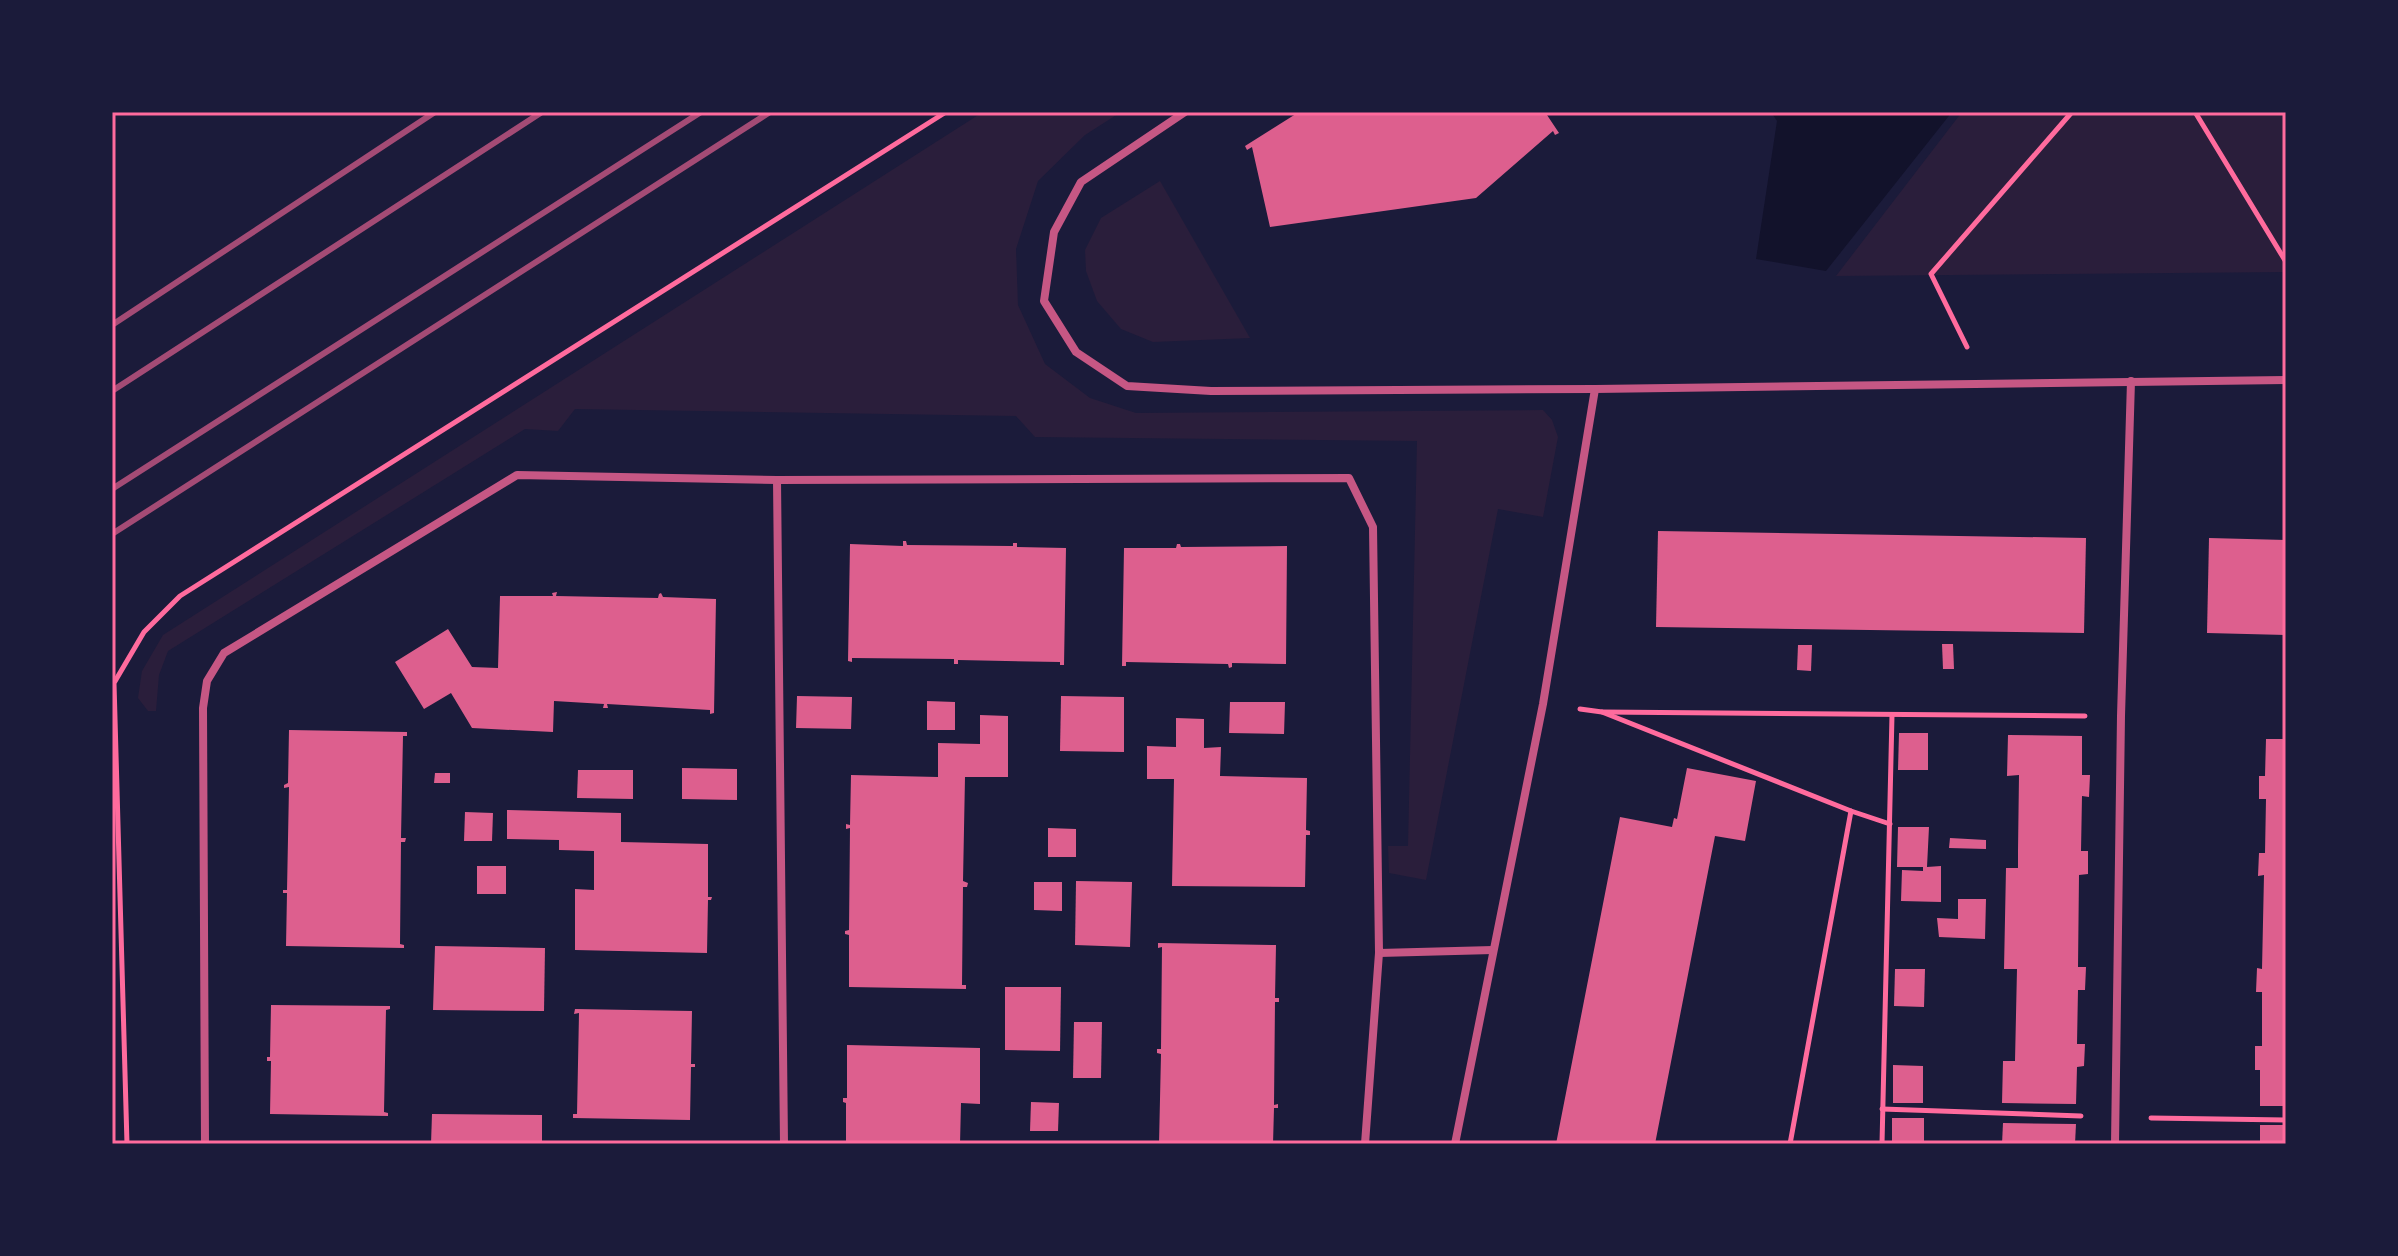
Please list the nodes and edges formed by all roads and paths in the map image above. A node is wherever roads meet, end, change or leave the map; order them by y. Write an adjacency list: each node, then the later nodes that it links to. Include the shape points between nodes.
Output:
1 (946, 112): 19 (path, via 180,596 144,632 114,683)
2 (1185, 112): 9 (street, via 1081,182 1054,232 1044,301 1076,352 1088,361 1127,386 1211,391)
3 (2072, 112): 8 (path, via 1931,274)
4 (2195, 112): 5 (path)
5 (2286, 262)
6 (2286, 380): 7 (street)
7 (2131, 381): 8 (street); 14 (street)
8 (1985, 384): 9 (street)
9 (1595, 389): 11 (street)
10 (777, 480): 18 (street, via 1349,478 1373,527); 20 (street, via 517,475 224,653 207,681 203,708); 21 (street)
11 (1543, 704): 12 (path); 17 (street)
12 (1602, 712): 13 (path); 15 (path)
13 (1892, 715): 14 (path); 16 (path)
14 (2121, 716): 26 (street)
15 (1851, 811): 16 (path); 24 (path)
16 (1890, 824): 25 (path)
17 (1493, 950): 18 (street); 23 (street)
18 (1379, 953): 22 (street)
19 (127, 1144)
20 (205, 1144)
21 (784, 1144)
22 (1365, 1144)
23 (1455, 1144)
24 (1790, 1144)
25 (1882, 1144)
26 (2115, 1144)

